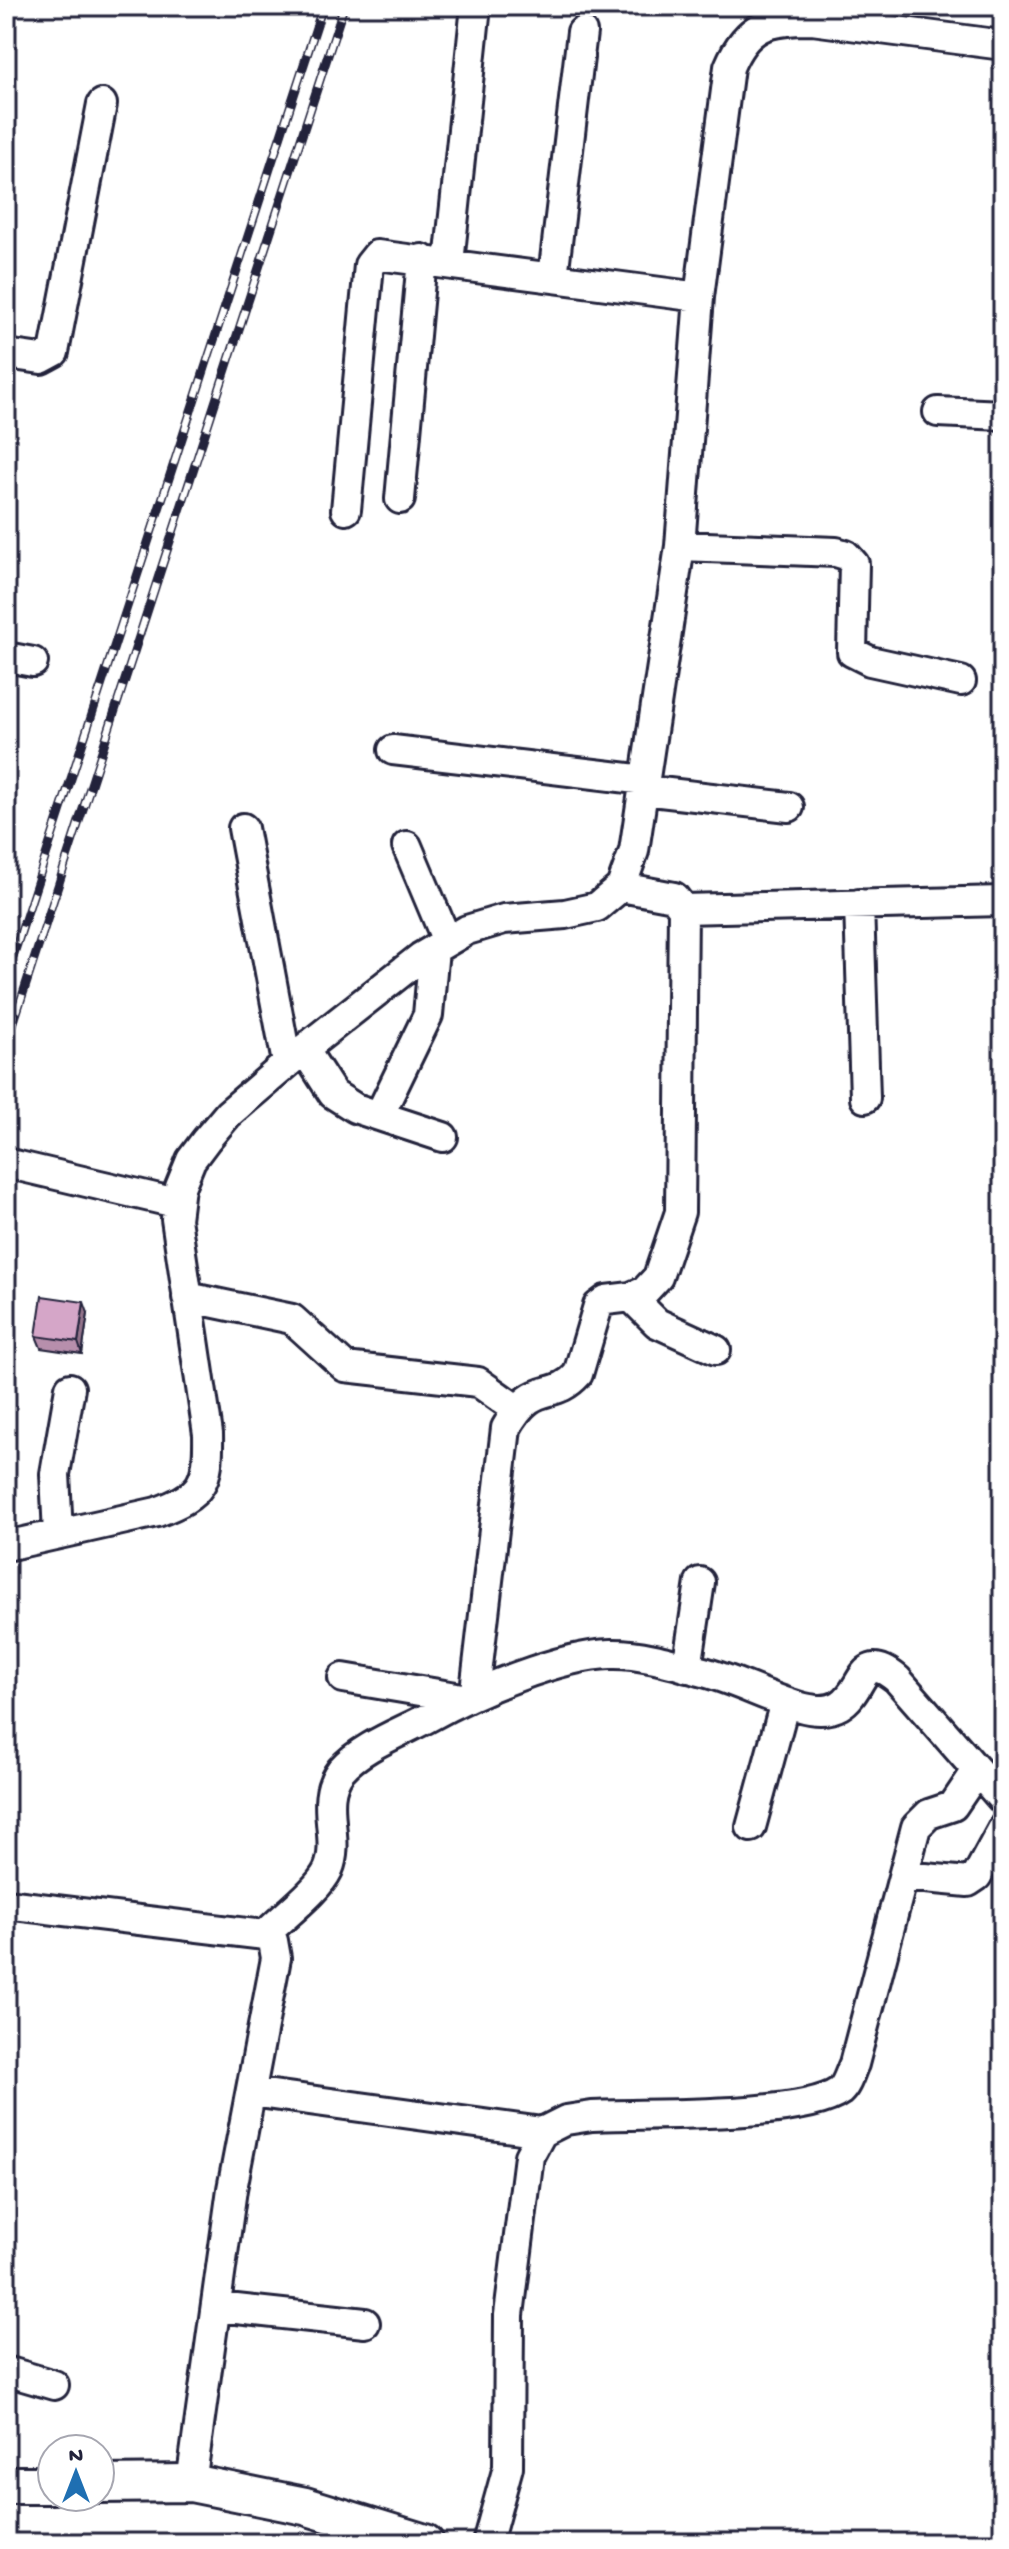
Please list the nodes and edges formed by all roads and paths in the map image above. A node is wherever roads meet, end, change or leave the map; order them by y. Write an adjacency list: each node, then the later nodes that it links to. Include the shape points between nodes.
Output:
1 (476, 6): 6 (street)
2 (766, 16): 4 (street); 8 (street, via 739,44 729,67)
3 (582, 32): 7 (street)
4 (1003, 45)
5 (102, 104): 9 (street, via 54,352 41,359)
6 (435, 261): 7 (street); 12 (street); 13 (street, via 383,254 369,265)
7 (553, 277): 8 (street)
8 (699, 297): 14 (street)
9 (6, 354)
10 (938, 412): 11 (street)
11 (1003, 415)
12 (400, 499)
13 (346, 510)
14 (680, 546): 15 (street, via 846,555 854,564 852,652 870,661); 17 (street)
15 (961, 681)
16 (393, 750): 17 (street)
17 (644, 785): 18 (street); 21 (street, via 634,851)
18 (789, 807)
19 (243, 828): 26 (street)
20 (407, 846): 25 (street)
21 (621, 887): 24 (street, via 674,897); 25 (street, via 597,907 504,919)
22 (1003, 901): 23 (street)
23 (859, 904): 24 (street); 27 (street)
24 (683, 909): 33 (street, via 682,1196 658,1277)
25 (440, 945): 26 (street); 28 (street, via 428,1015)
26 (295, 1056): 28 (street, via 333,1094); 31 (street, via 206,1140 191,1160)
27 (865, 1098)
28 (379, 1116): 29 (street)
29 (443, 1137)
30 (6, 1163): 31 (street)
31 (176, 1203): 32 (street)
32 (187, 1297): 36 (street, via 292,1319 345,1367 478,1382); 37 (street, via 208,1434 201,1486 180,1504 157,1512)
33 (631, 1297): 34 (street, via 657,1323); 36 (street, via 598,1306 582,1363 571,1382 533,1394)
34 (716, 1350)
35 (70, 1388): 37 (street, via 55,1474)
36 (516, 1409): 42 (street, via 501,1450)
37 (58, 1534): 38 (street)
38 (6, 1546)
39 (700, 1582): 40 (street)
40 (687, 1668): 42 (street, via 593,1655); 43 (street)
41 (343, 1678): 42 (street)
42 (469, 1695): 50 (street, via 341,1770 328,1815 328,1870)
43 (785, 1702): 44 (street, via 823,1711 841,1707 851,1699 863,1673 879,1666 897,1679); 46 (street)
44 (976, 1772): 45 (street); 48 (street, via 953,1806 921,1819)
45 (1003, 1800)
46 (751, 1827)
47 (1003, 1828): 48 (street, via 977,1876 968,1882)
48 (904, 1876): 52 (street, via 843,2089 826,2098 778,2107 592,2116 566,2120)
49 (6, 1904): 50 (street)
50 (265, 1935): 51 (street, via 273,1941 276,1958)
51 (251, 2092): 52 (street); 53 (street, via 232,2189)
52 (542, 2132): 62 (street, via 523,2181 509,2315 508,2467)
53 (218, 2307): 54 (street); 57 (street)
54 (365, 2323)
55 (6, 2371): 56 (street)
56 (54, 2385)
57 (191, 2483): 58 (main road); 61 (main road, via 305,2506)
58 (116, 2484)
59 (6, 2485): 60 (main road)
60 (36, 2485)
61 (425, 2543)
62 (487, 2543)

